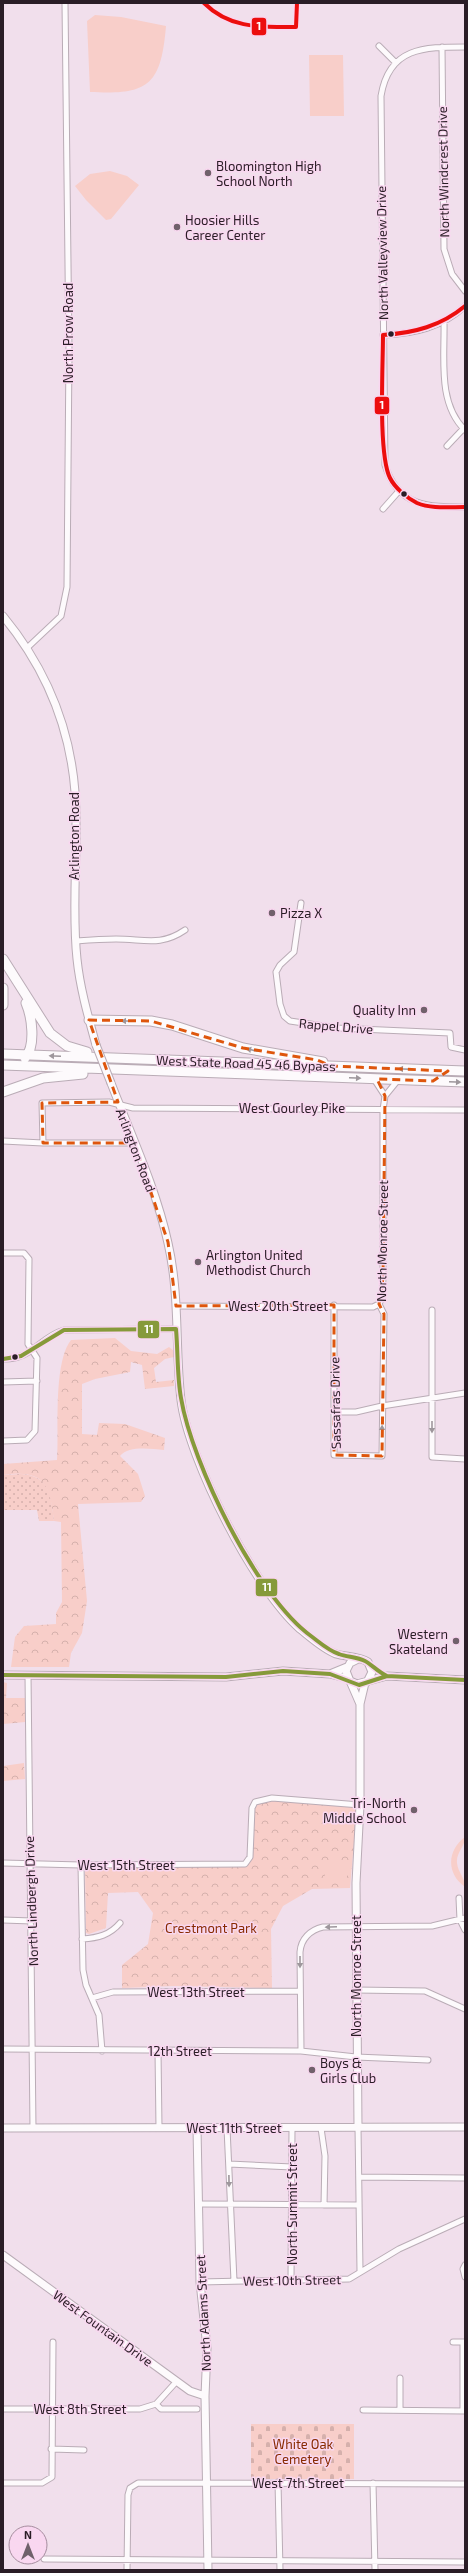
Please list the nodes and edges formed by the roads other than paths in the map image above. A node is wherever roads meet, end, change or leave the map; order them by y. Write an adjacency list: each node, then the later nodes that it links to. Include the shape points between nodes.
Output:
1 (65, 3): 16 (street, North Prow Road, via 69,351 68,587 61,616)
2 (379, 46): 5 (street)
3 (442, 47): 4 (street); 5 (street, via 416,50); 6 (street, North Windcrest Drive, via 444,249 452,274)
4 (465, 47)
5 (396, 63): 9 (street, North Valleyview Drive, via 386,78 381,96)
6 (465, 291)
7 (465, 306): 8 (street)
8 (444, 321): 9 (street, via 412,333); 10 (street, via 446,395 456,420)
9 (383, 335): 12 (street, North Valleyview Drive, via 385,461 390,478)
10 (464, 429): 11 (street)
11 (447, 446)
12 (399, 491): 13 (street, via 423,505); 14 (street)
13 (465, 507)
14 (383, 509)
15 (3, 616): 16 (street, Arlington Road)
16 (27, 648): 19 (street, Arlington Road, via 54,698 69,749 75,792)
17 (301, 903): 25 (street, Rappel Drive, via 294,952 276,972 280,1004 287,1019 294,1023 333,1028 450,1033 452,1047)
18 (185, 930): 19 (street, via 158,942 116,939)
19 (76, 941): 24 (street, Arlington Road, via 83,996)
20 (3, 959): 21 (highway)
21 (8, 968): 27 (highway, via 30,1013); 28 (highway, via 45,1028 58,1041 80,1051)
22 (3, 988): 23 (highway)
23 (3, 1005)
24 (90, 1020): 30 (highway, one-way to 24, via 317,1060 243,1048 172,1025 151,1021); 40 (street, Arlington Road, bridge, via 96,1044)
25 (465, 1050)
26 (3, 1054): 27 (highway, West State Road 45 46 Bypass)
27 (28, 1054): 28 (highway, West State Road 45 46 Bypass, one-way to 27); 29 (highway, via 24,1059)
28 (130, 1058): 30 (highway, West State Road 45 46 Bypass)
29 (5, 1065): 31 (highway)
30 (331, 1066): 32 (highway, West State Road 45 46 Bypass, one-way to 30)
31 (167, 1071): 34 (highway, West State Road 45 46 Bypass, one-way to 34); 38 (highway, via 54,1076 32,1080)
32 (448, 1071): 33 (highway, West State Road 45 46 Bypass); 36 (highway, via 438,1075)
33 (465, 1072)
34 (374, 1078): 35 (highway, West State Road 45 46 Bypass); 39 (street)
35 (398, 1080): 36 (highway, West State Road 45 46 Bypass); 39 (street)
36 (433, 1081): 37 (highway, West State Road 45 46 Bypass, one-way to 37)
37 (465, 1082)
38 (3, 1092)
39 (384, 1096): 41 (street, North Monroe Street)
40 (119, 1104): 41 (street, West Gourley Pike, via 133,1108); 44 (street, West Gourley Pike, via 42,1103); 45 (street, Arlington Road)
41 (383, 1110): 42 (street, West Gourley Pike); 47 (street, North Monroe Street, via 383,1278 382,1298)
42 (465, 1110)
43 (3, 1141): 44 (street)
44 (43, 1143): 45 (street)
45 (134, 1143): 48 (street, Arlington Road, via 168,1242)
46 (3, 1253): 52 (street, via 24,1253 29,1259 28,1344)
47 (379, 1304): 49 (street, West 20th Street, via 373,1307); 58 (street, North Monroe Street, via 384,1314)
48 (176, 1306): 49 (street, West 20th Street); 51 (street, Arlington Road)
49 (334, 1306): 59 (street, Sassafras Drive)
50 (432, 1310): 57 (street)
51 (176, 1329): 52 (street, via 64,1330 47,1337); 63 (street, Arlington Road, via 179,1384 186,1425 200,1464 228,1521 258,1577 277,1605 306,1634)
52 (33, 1350): 53 (street, via 21,1358); 54 (street, via 37,1358)
53 (3, 1359)
54 (37, 1381): 55 (street); 60 (street, via 35,1431 27,1440)
55 (3, 1382)
56 (465, 1393): 57 (street)
57 (432, 1397): 58 (street); 62 (street, one-way to 62, via 432,1457)
58 (382, 1406): 59 (street, via 356,1412); 61 (street, North Monroe Street, one-way to 58)
59 (334, 1412): 61 (street, Sassafras Drive, via 334,1455)
60 (3, 1441)
61 (382, 1456)
62 (465, 1459)
63 (337, 1654): 64 (street, Arlington Road); 65 (street, Arlington Road)
64 (358, 1659): 65 (street); 66 (street, via 366,1661)
65 (347, 1667): 67 (street); 71 (street)
66 (372, 1667): 70 (street); 73 (street, via 372,1675)
67 (330, 1674): 69 (street, via 274,1671 226,1677); 71 (street)
68 (3, 1675): 69 (street)
69 (28, 1675): 77 (street, North Lindbergh Drive)
70 (387, 1676): 72 (street); 73 (street)
71 (349, 1680): 73 (street, via 357,1684); 74 (street, North Monroe Street)
72 (465, 1680)
73 (366, 1683): 74 (street, North Monroe Street)
74 (360, 1704): 75 (street, North Monroe Street)
75 (360, 1805): 78 (street, West 15th Street, via 272,1798 255,1802 252,1808 251,1852 248,1862 239,1864); 84 (street, North Monroe Street)
76 (3, 1863): 77 (street, West 15th Street)
77 (30, 1864): 78 (street, West 15th Street); 82 (street, North Lindbergh Drive)
78 (81, 1865): 86 (street)
79 (458, 1898): 80 (street)
80 (463, 1919): 84 (street, via 432,1926); 85 (street)
81 (3, 1920): 82 (street)
82 (32, 1921): 92 (street, North Lindbergh Drive)
83 (120, 1923): 86 (street, via 106,1935)
84 (356, 1926): 87 (street, North Monroe Street); 88 (street, one-way to 88, via 320,1928 308,1934 300,1948)
85 (465, 1930)
86 (82, 1939): 89 (street, via 82,1970)
87 (356, 1990): 90 (street, via 425,1991); 96 (street, North Monroe Street)
88 (300, 1991): 89 (street, West 13th Street, via 113,1992); 94 (street)
89 (92, 1998): 93 (street, via 99,2015)
90 (465, 2010)
91 (3, 2049): 92 (street, 12th Street)
92 (33, 2050): 93 (street, 12th Street); 101 (street, North Lindbergh Drive)
93 (102, 2051): 95 (street, 12th Street)
94 (301, 2051): 95 (street, 12th Street); 96 (street, 12th Street)
95 (158, 2052): 102 (street)
96 (356, 2057): 97 (street, 12th Street); 98 (street, North Monroe Street)
97 (428, 2060)
98 (358, 2127): 99 (street, West 11th Street); 106 (street, West 11th Street); 109 (street, North Monroe Street)
99 (465, 2127)
100 (3, 2128): 101 (street, West 11th Street)
101 (33, 2128): 102 (street, West 11th Street)
102 (158, 2128): 103 (street, West 11th Street)
103 (197, 2128): 104 (street, West 11th Street); 111 (street, North Adams Street)
104 (227, 2128): 105 (street, West 11th Street); 107 (street)
105 (292, 2128): 106 (street, West 11th Street); 108 (street, North Summit Street)
106 (321, 2128): 113 (street, via 325,2156)
107 (229, 2164): 108 (street); 112 (street, one-way to 112)
108 (292, 2167): 115 (street, North Summit Street)
109 (359, 2177): 110 (street); 114 (street, North Monroe Street)
110 (465, 2178)
111 (198, 2204): 112 (street); 123 (street, North Adams Street)
112 (230, 2205): 115 (street); 122 (street)
113 (324, 2205): 114 (street); 115 (street)
114 (359, 2205): 119 (street, North Monroe Street)
115 (292, 2206): 121 (street, North Summit Street)
116 (465, 2219): 119 (street, West 10th Street, via 398,2249)
117 (3, 2255): 128 (street, West Fountain Drive)
118 (465, 2265): 120 (street)
119 (360, 2271): 121 (street, West 10th Street, via 354,2277 345,2280)
120 (465, 2277)
121 (292, 2280): 122 (street, West 10th Street)
122 (234, 2281): 123 (street, West 10th Street)
123 (200, 2282): 129 (street, North Adams Street, via 207,2348)
124 (53, 2342): 132 (street)
125 (454, 2342): 126 (street)
126 (464, 2342): 136 (street)
127 (400, 2378): 135 (street)
128 (177, 2381): 129 (street, West Fountain Drive, via 190,2391); 130 (street)
129 (205, 2396): 139 (street, North Adams Street)
130 (156, 2404): 132 (street, West 8th Street, via 140,2409); 133 (street, via 161,2409)
131 (3, 2408): 132 (street, West 8th Street)
132 (51, 2409): 137 (street)
133 (197, 2409)
134 (363, 2410): 135 (street)
135 (400, 2410): 136 (street)
136 (464, 2411)
137 (51, 2450): 138 (street); 141 (street, via 52,2475 49,2480 42,2483)
138 (84, 2450)
139 (207, 2482): 140 (street, West 7th Street); 145 (street, West 7th Street, via 147,2481 132,2486 128,2500); 146 (street, North Adams Street)
140 (278, 2482): 142 (street, West 7th Street); 147 (street)
141 (3, 2483)
142 (373, 2483): 143 (street, West 7th Street); 148 (street)
143 (465, 2484)
144 (48, 2559): 145 (street)
145 (127, 2560): 146 (street); 150 (street)
146 (208, 2561): 147 (street); 151 (street, North Adams Street)
147 (280, 2561): 148 (street); 152 (street)
148 (375, 2561): 149 (street); 153 (street)
149 (465, 2562)
150 (127, 2570)
151 (208, 2570)
152 (280, 2570)
153 (375, 2570)

